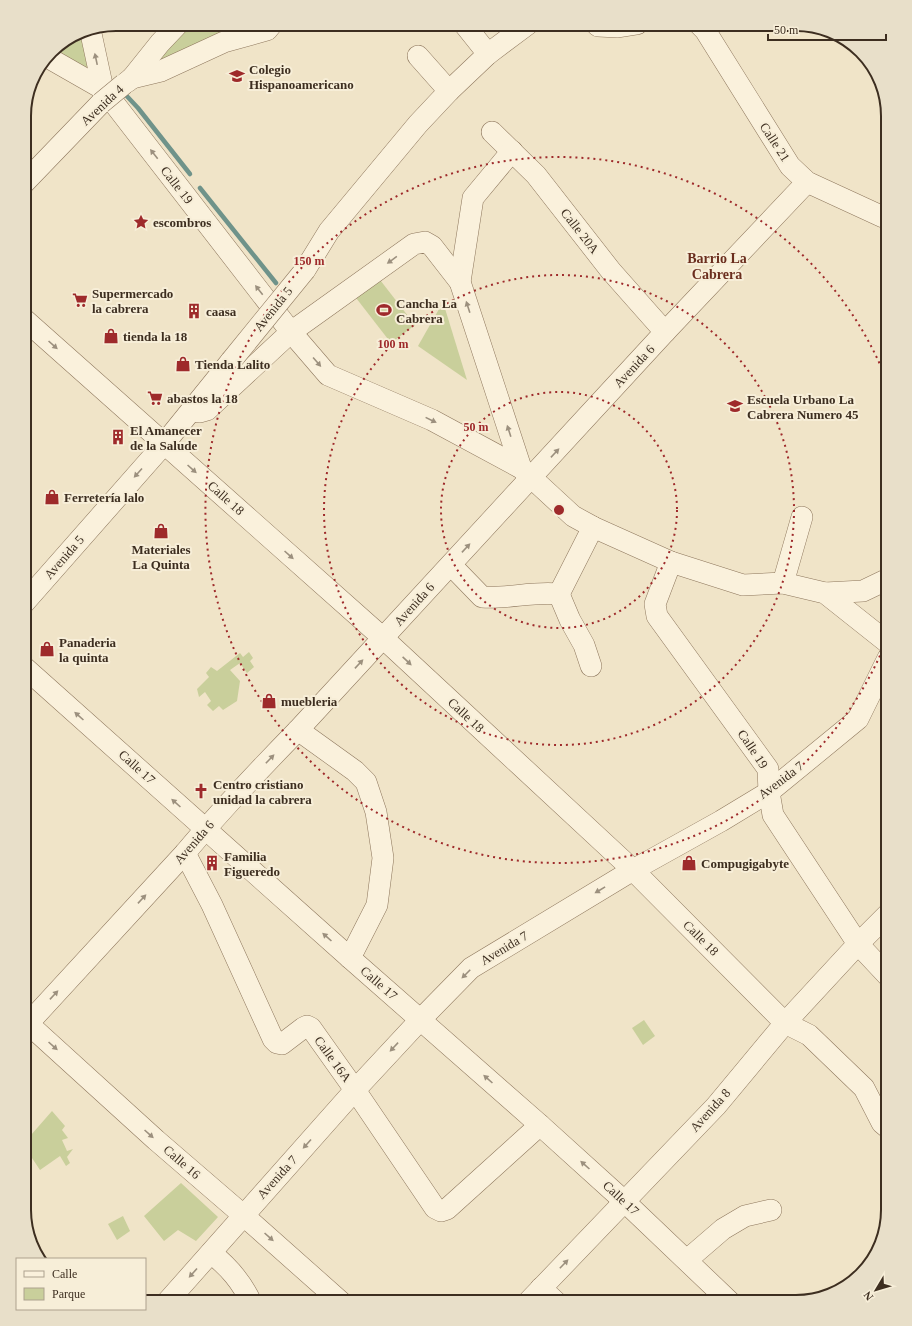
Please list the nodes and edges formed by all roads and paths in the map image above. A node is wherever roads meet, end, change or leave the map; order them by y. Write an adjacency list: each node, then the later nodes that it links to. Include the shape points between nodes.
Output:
1 (171, 31): 10 (street, Avenida 4)
2 (263, 31): 10 (street, via 224,42 161,72)
3 (470, 31): 7 (street)
4 (519, 31): 7 (street, Avenida 5)
5 (706, 31): 16 (street, Calle 21, via 790,166)
6 (91, 35): 12 (street, one-way to 6)
7 (488, 54): 11 (street, Avenida 5)
8 (418, 56): 11 (street)
9 (52, 61): 12 (street, Calle 19)
10 (128, 81): 12 (street, Avenida 4, bridge)
11 (449, 91): 22 (street, Avenida 5, bridge, via 418,124 329,231 305,270)
12 (102, 96): 15 (street, Avenida 4); 20 (street, Calle 19, one-way to 12)
13 (492, 132): 14 (street, Calle 20A)
14 (512, 151): 18 (street, via 473,198); 21 (street, Calle 20A, via 536,175 611,270)
15 (31, 175)
16 (807, 182): 17 (street, Calle 21); 21 (street, Avenida 6)
17 (881, 216)
18 (460, 282): 20 (street, one-way to 20, via 432,246 425,242 414,244); 24 (street, one-way to 18)
19 (31, 325): 23 (street, Calle 18, one-way to 23)
20 (291, 332): 22 (street, via 207,410); 24 (street, Calle 19, one-way to 24, via 328,375 432,420)
21 (665, 332): 24 (street, Avenida 6, one-way to 21)
22 (191, 411): 23 (street, Avenida 5)
23 (164, 444): 32 (street, Avenida 5, one-way to 32); 34 (street, Calle 18, one-way to 34)
24 (526, 473): 26 (street, via 573,516); 28 (street, Avenida 6, one-way to 24)
25 (802, 518): 30 (street)
26 (593, 527): 27 (street); 33 (street)
27 (671, 562): 30 (street, via 744,585); 40 (street, Calle 19, via 655,604 657,616 768,769)
28 (451, 565): 33 (street, via 482,597 496,598 546,592); 34 (street, Avenida 6)
29 (881, 582): 31 (street, via 863,591)
30 (783, 583): 31 (street)
31 (824, 593): 35 (street)
32 (31, 594)
33 (558, 594): 36 (street, via 584,644)
34 (383, 638): 39 (street, Avenida 6, one-way to 34); 43 (street, Calle 18, one-way to 43)
35 (881, 638)
36 (591, 666)
37 (881, 672): 40 (street, Avenida 7, via 858,719)
38 (31, 673): 41 (street, Calle 17, one-way to 38)
39 (298, 730): 41 (street, Avenida 6, one-way to 39); 46 (street, via 355,771 366,782 376,812 383,858 377,905)
40 (769, 792): 43 (street, Avenida 7); 45 (street, Calle 19, via 773,815)
41 (206, 829): 42 (street, Avenida 6); 46 (street, Calle 17, one-way to 41)
42 (185, 853): 48 (street, Avenida 6, one-way to 42); 52 (street, Calle 16A, via 212,905 273,1039 282,1044 303,1028 311,1028)
43 (633, 870): 49 (street, Avenida 7, one-way to 49, via 471,968); 50 (street, Calle 18)
44 (881, 921): 45 (street, Avenida 8)
45 (858, 944): 47 (street, Calle 19); 50 (street, Avenida 8)
46 (350, 958): 49 (street, Calle 17)
47 (881, 969)
48 (31, 1018)
49 (420, 1019): 52 (street, Avenida 7, one-way to 52); 54 (street, Calle 17, one-way to 49)
50 (785, 1023): 53 (street, Calle 18, via 810,1035 864,1088); 55 (street, Avenida 8, via 716,1106)
51 (31, 1029): 57 (street, Calle 16, one-way to 57)
52 (355, 1090): 54 (street, Calle 16A, via 435,1208 442,1211); 57 (street, Avenida 7, one-way to 57)
53 (881, 1121)
54 (540, 1125): 55 (street, Calle 17, one-way to 54)
55 (624, 1201): 59 (street, Calle 17); 63 (street, Avenida 8, one-way to 55)
56 (771, 1210): 59 (street, via 745,1216 723,1229)
57 (243, 1215): 58 (street, Avenida 7); 62 (street, Calle 16, one-way to 62)
58 (211, 1252): 60 (street, Avenida 7, one-way to 60); 61 (street, via 232,1271)
59 (687, 1260): 64 (street, Calle 17)
60 (173, 1295)
61 (248, 1295)
62 (334, 1295)
63 (534, 1295)
64 (723, 1295)

